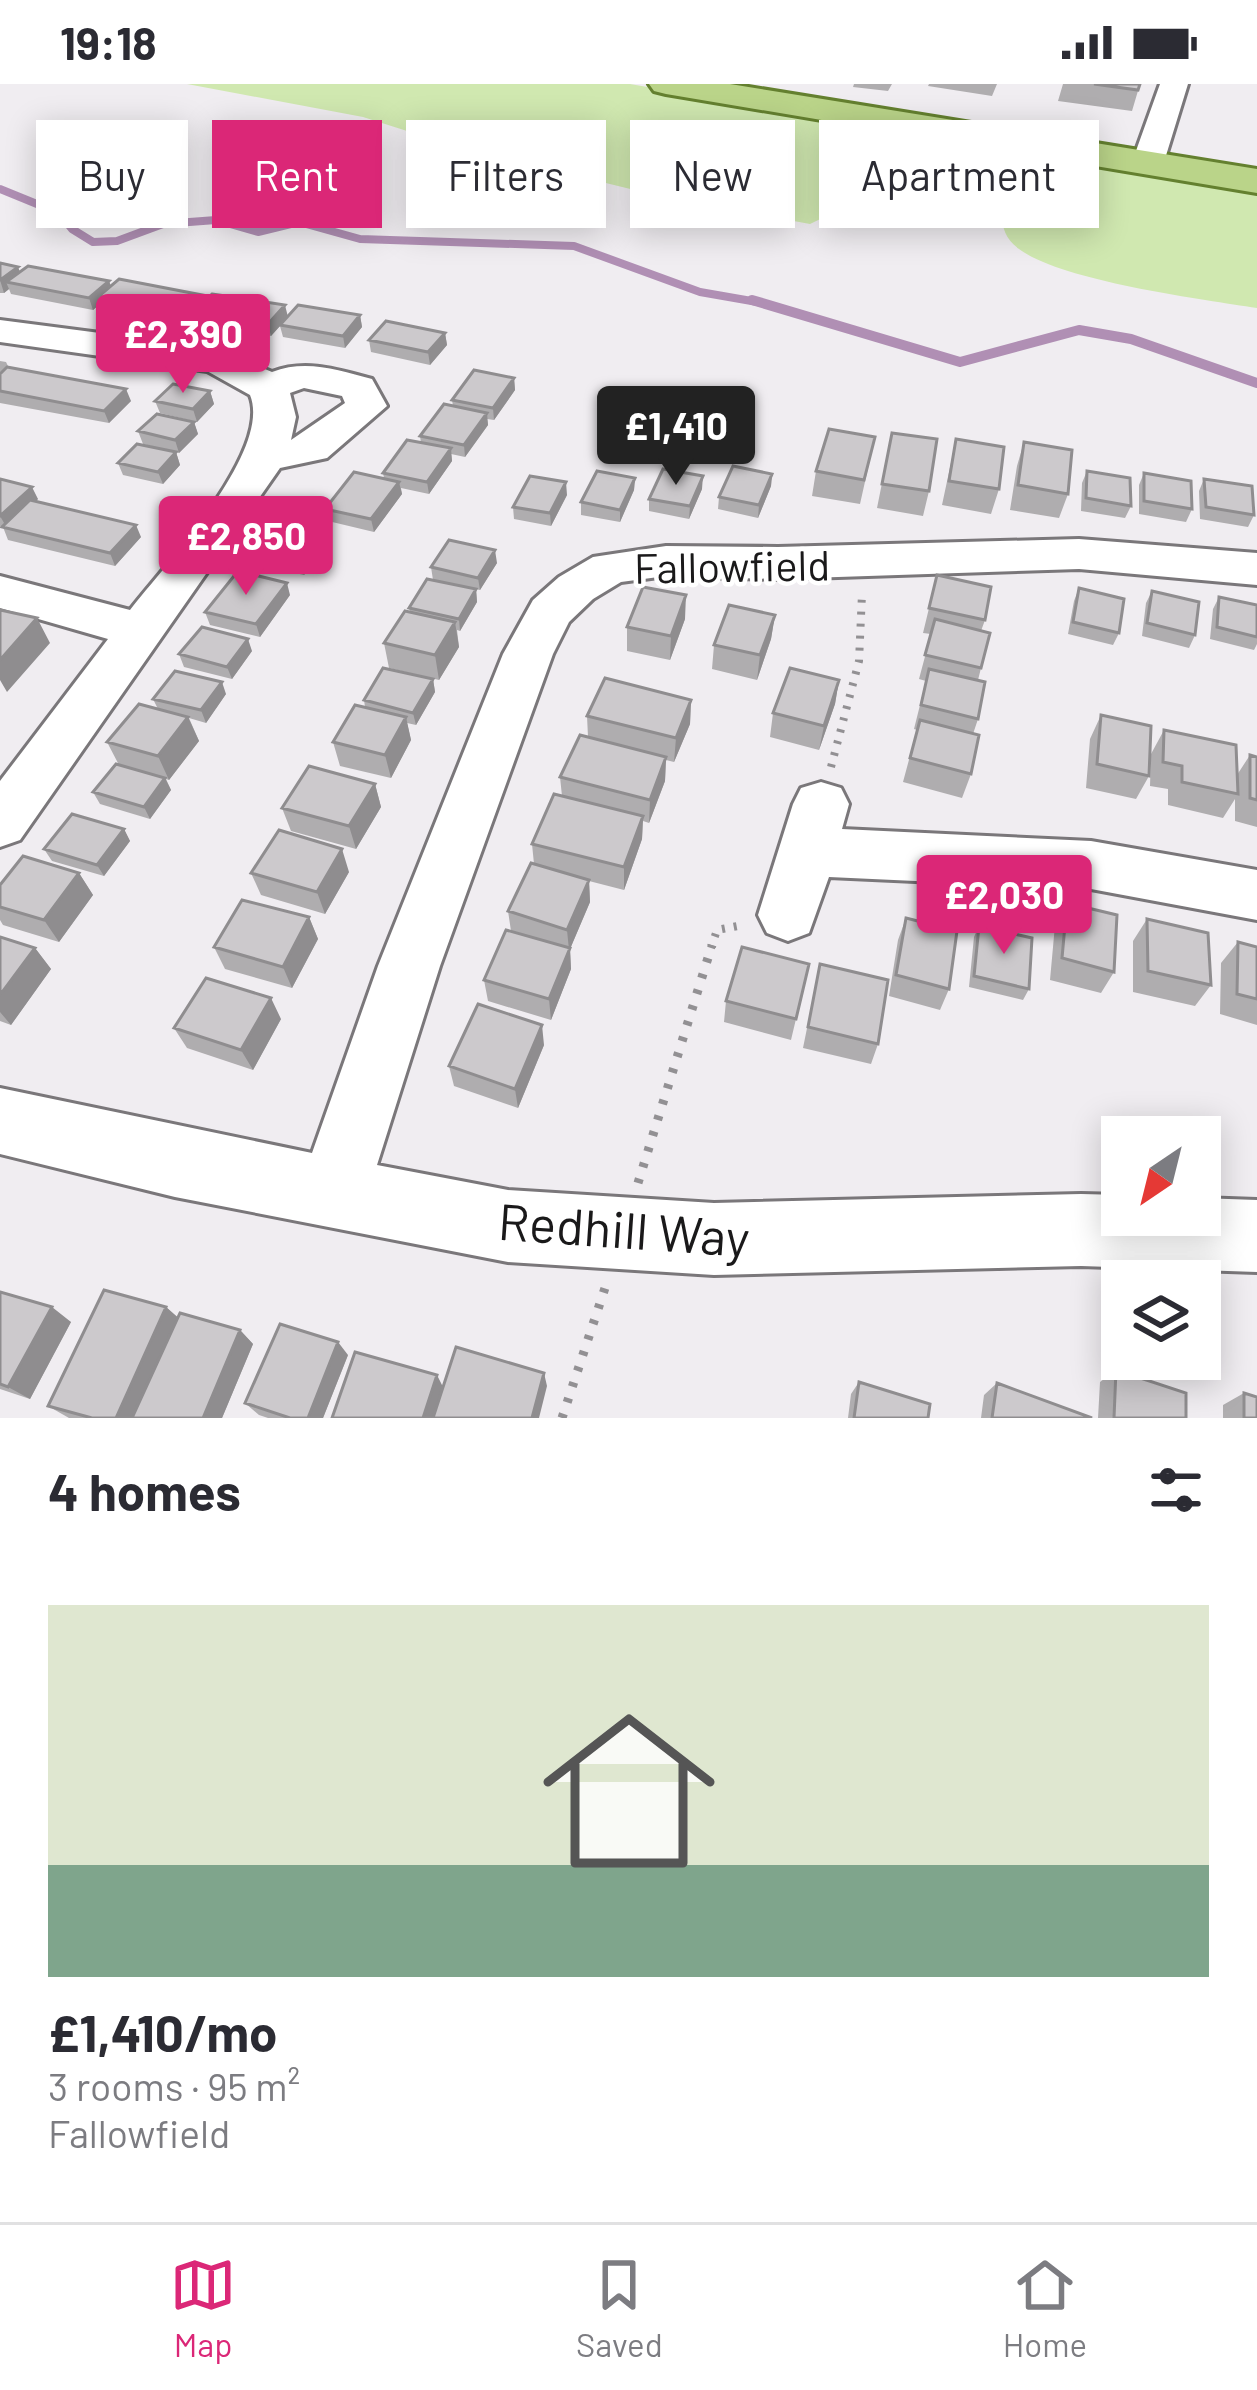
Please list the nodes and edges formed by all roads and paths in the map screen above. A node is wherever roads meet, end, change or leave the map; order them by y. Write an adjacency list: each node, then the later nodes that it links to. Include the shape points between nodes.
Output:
1 (666, 84): 3 (main road)
2 (1174, 84): 3 (street)
3 (1148, 162): 4 (main road)
4 (1257, 181)
5 (0, 331): 6 (street, via 215,360)
6 (270, 387): 7 (street, via 278,412); 7 (street, via 300,375 358,387 367,406 312,449)
7 (263, 459): 11 (street)
8 (863, 561): 9 (street, Fallowfield, via 1079,554); 13 (path, via 859,661); 17 (street, Fallowfield, via 610,568 550,612 409,966)
9 (1257, 569)
10 (0, 592): 11 (street)
11 (139, 630): 12 (street)
12 (0, 824)
13 (815, 828): 14 (street, via 1088,863); 15 (street)
14 (1257, 895)
15 (788, 916): 18 (path, via 717,930)
16 (0, 1121): 17 (street, Redhill Way)
17 (334, 1190): 18 (street, Redhill Way, via 508,1226)
18 (622, 1233): 19 (street, Redhill Way); 20 (path)
19 (1257, 1236)
20 (562, 1418)

